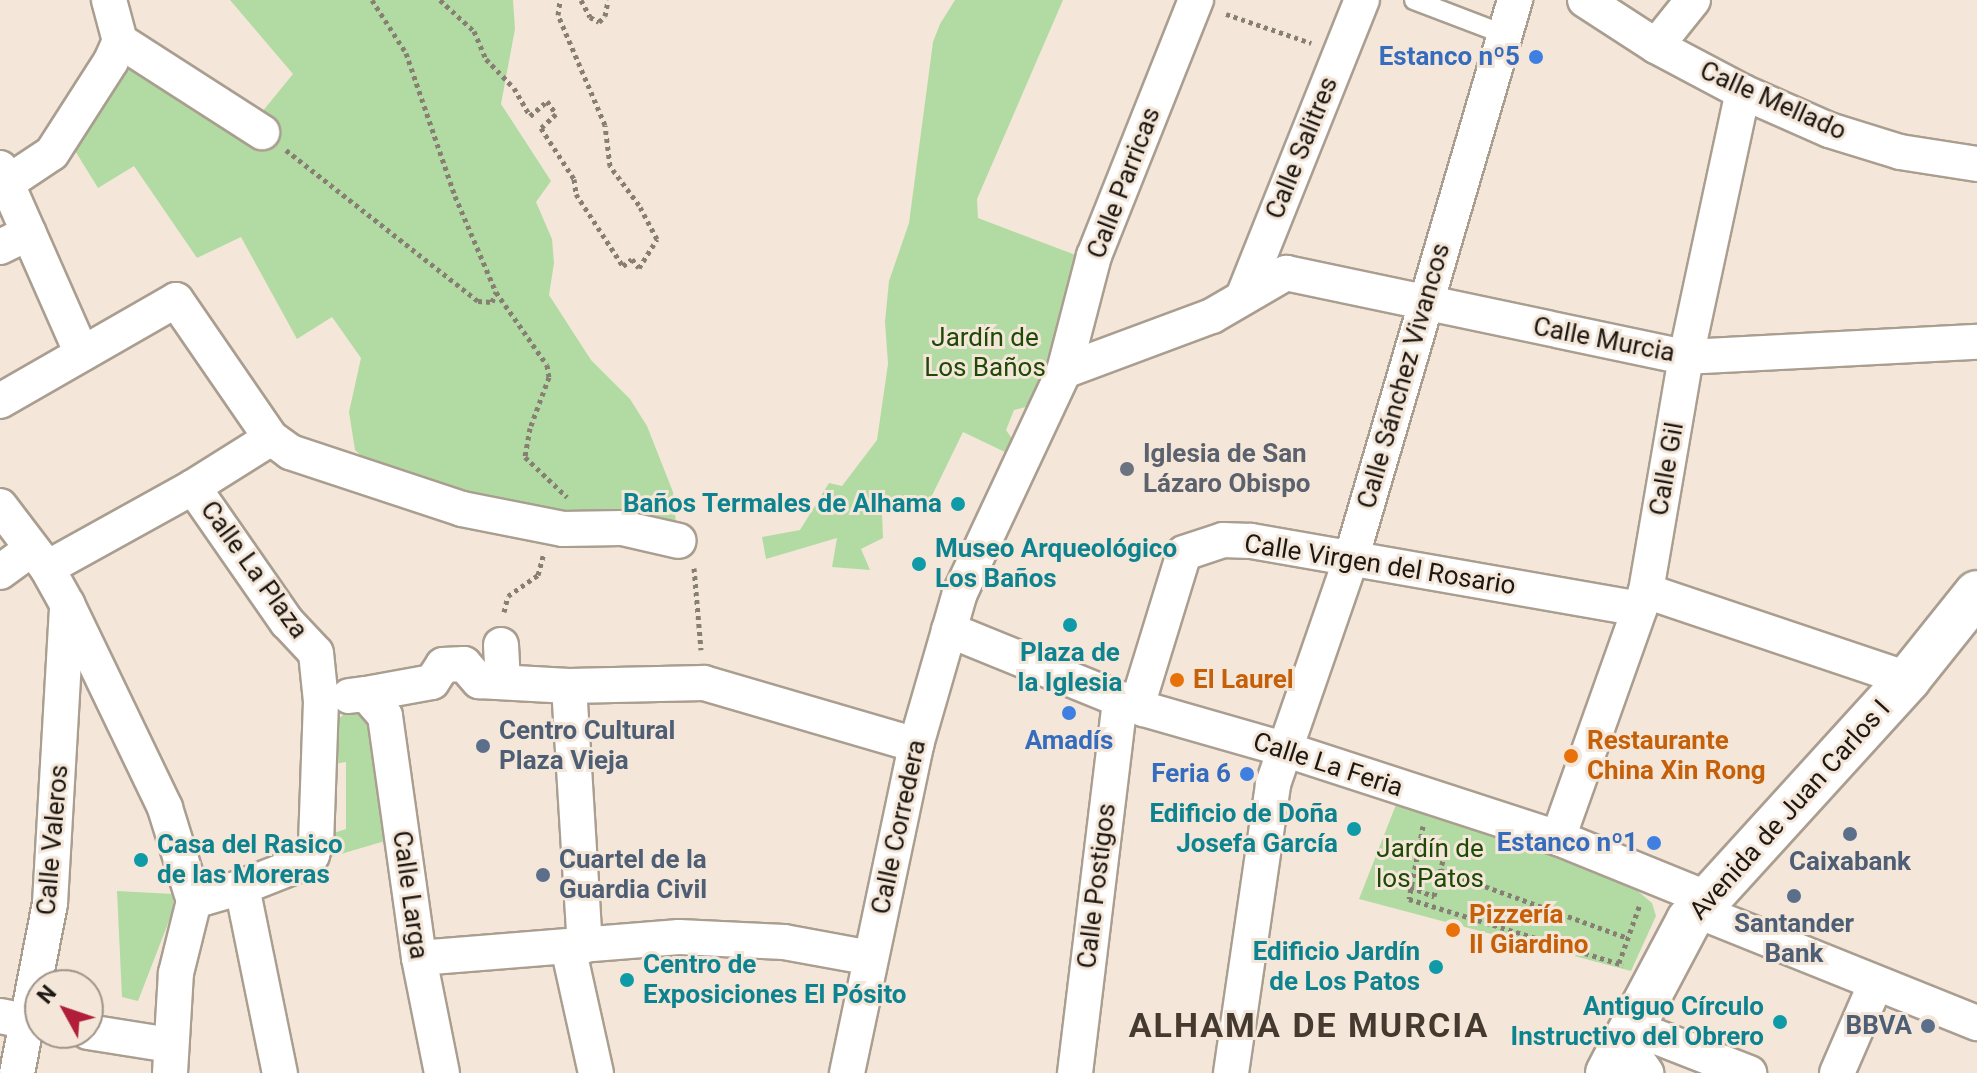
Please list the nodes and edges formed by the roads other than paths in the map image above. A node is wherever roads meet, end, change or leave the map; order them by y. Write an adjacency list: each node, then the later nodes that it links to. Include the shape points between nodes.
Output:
1 (109, 0): 9 (street)
2 (1196, 0): 21 (street, Calle Parricas, via 1094,256)
3 (1362, 0): 16 (street, Calle Salitres)
4 (1414, 0): 8 (lane)
5 (1515, 0): 8 (street, Calle Sánchez Vivancos)
6 (1585, 0): 10 (street, Calle Mellado)
7 (1693, 0): 10 (street)
8 (1503, 34): 17 (street, Calle Sánchez Vivancos)
9 (120, 41): 12 (street); 14 (street, via 52,153)
10 (1656, 46): 11 (street, Calle Mellado)
11 (1743, 92): 13 (street, Calle Mellado, via 1900,152); 20 (street, Calle Gil)
12 (262, 132)
13 (1977, 164)
14 (4, 176): 15 (street)
15 (14, 240): 19 (street)
16 (1243, 297): 17 (street, Calle Murcia, via 1286,273); 21 (street, Calle Murcia, via 1212,316)
17 (1424, 304): 20 (street, Calle Murcia); 28 (street, Calle Sánchez Vivancos)
18 (1977, 342): 20 (street, Calle Murcia)
19 (82, 354): 22 (street); 23 (street, via 176,300)
20 (1686, 357): 30 (street, Calle Gil)
21 (1064, 371): 33 (street, Calle Parricas, via 960,593)
22 (0, 401)
23 (271, 438): 24 (street, Calle La Plaza); 26 (street, via 290,452 462,509 563,529 622,528)
24 (193, 487): 27 (street, Calle La Plaza); 38 (street, Calle La Plaza, via 287,622 316,653)
25 (0, 506): 27 (street)
26 (679, 541)
27 (39, 559): 29 (street, Calle La Plaza); 32 (street)
28 (1351, 559): 30 (street, Calle Virgen del Rosario); 39 (street, Calle Virgen del Rosario, via 1251,541 1223,540 1184,553); 42 (street, Calle Sánchez Vivancos)
29 (0, 572)
30 (1643, 600): 35 (street, Calle Virgen del Rosario); 43 (street, Calle Gil)
31 (1975, 600): 35 (main road, Avenida de Juan Carlos I)
32 (67, 604): 45 (street, via 165,808); 51 (street, Calle Valeros, via 50,903)
33 (949, 630): 39 (street, Calle La Feria); 41 (street, Calle Corredera)
34 (501, 645): 36 (street)
35 (1908, 679): 46 (main road, Avenida de Juan Carlos I)
36 (514, 682): 37 (street); 40 (street, via 479,681 464,664 443,665 432,682)
37 (569, 686): 41 (street, via 704,683); 47 (street)
38 (321, 701): 40 (street); 44 (street, Calle La Plaza, via 312,855)
39 (1128, 702): 42 (street, Calle La Feria); 61 (street, Calle Postigos)
40 (375, 705): 48 (street, Calle Larga)
41 (916, 745): 49 (street, Calle Corredera)
42 (1287, 750): 43 (street, Calle La Feria); 62 (street, Calle Sánchez Vivancos, via 1273,784)
43 (1558, 838): 46 (street, Calle La Feria)
44 (242, 887): 45 (street); 57 (street)
45 (194, 901): 55 (street, via 176,973)
46 (1703, 905): 50 (street, Calle La Feria); 54 (main road, Avenida de Juan Carlos I, via 1638,971)
47 (577, 946): 48 (street); 49 (street, via 679,937 784,942); 59 (street)
48 (419, 958): 58 (street, Calle Larga)
49 (871, 958): 60 (street, Calle Corredera)
50 (1875, 985): 52 (street, Calle La Feria); 64 (street)
51 (23, 1020): 56 (street, Calle Valeros)
52 (1977, 1023)
53 (104, 1037): 55 (street)
54 (1625, 1058): 63 (street)
55 (170, 1059)
56 (17, 1073)
57 (280, 1073)
58 (442, 1073)
59 (596, 1073)
60 (847, 1073)
61 (1075, 1073)
62 (1231, 1073)
63 (1749, 1073)
64 (1837, 1073)

